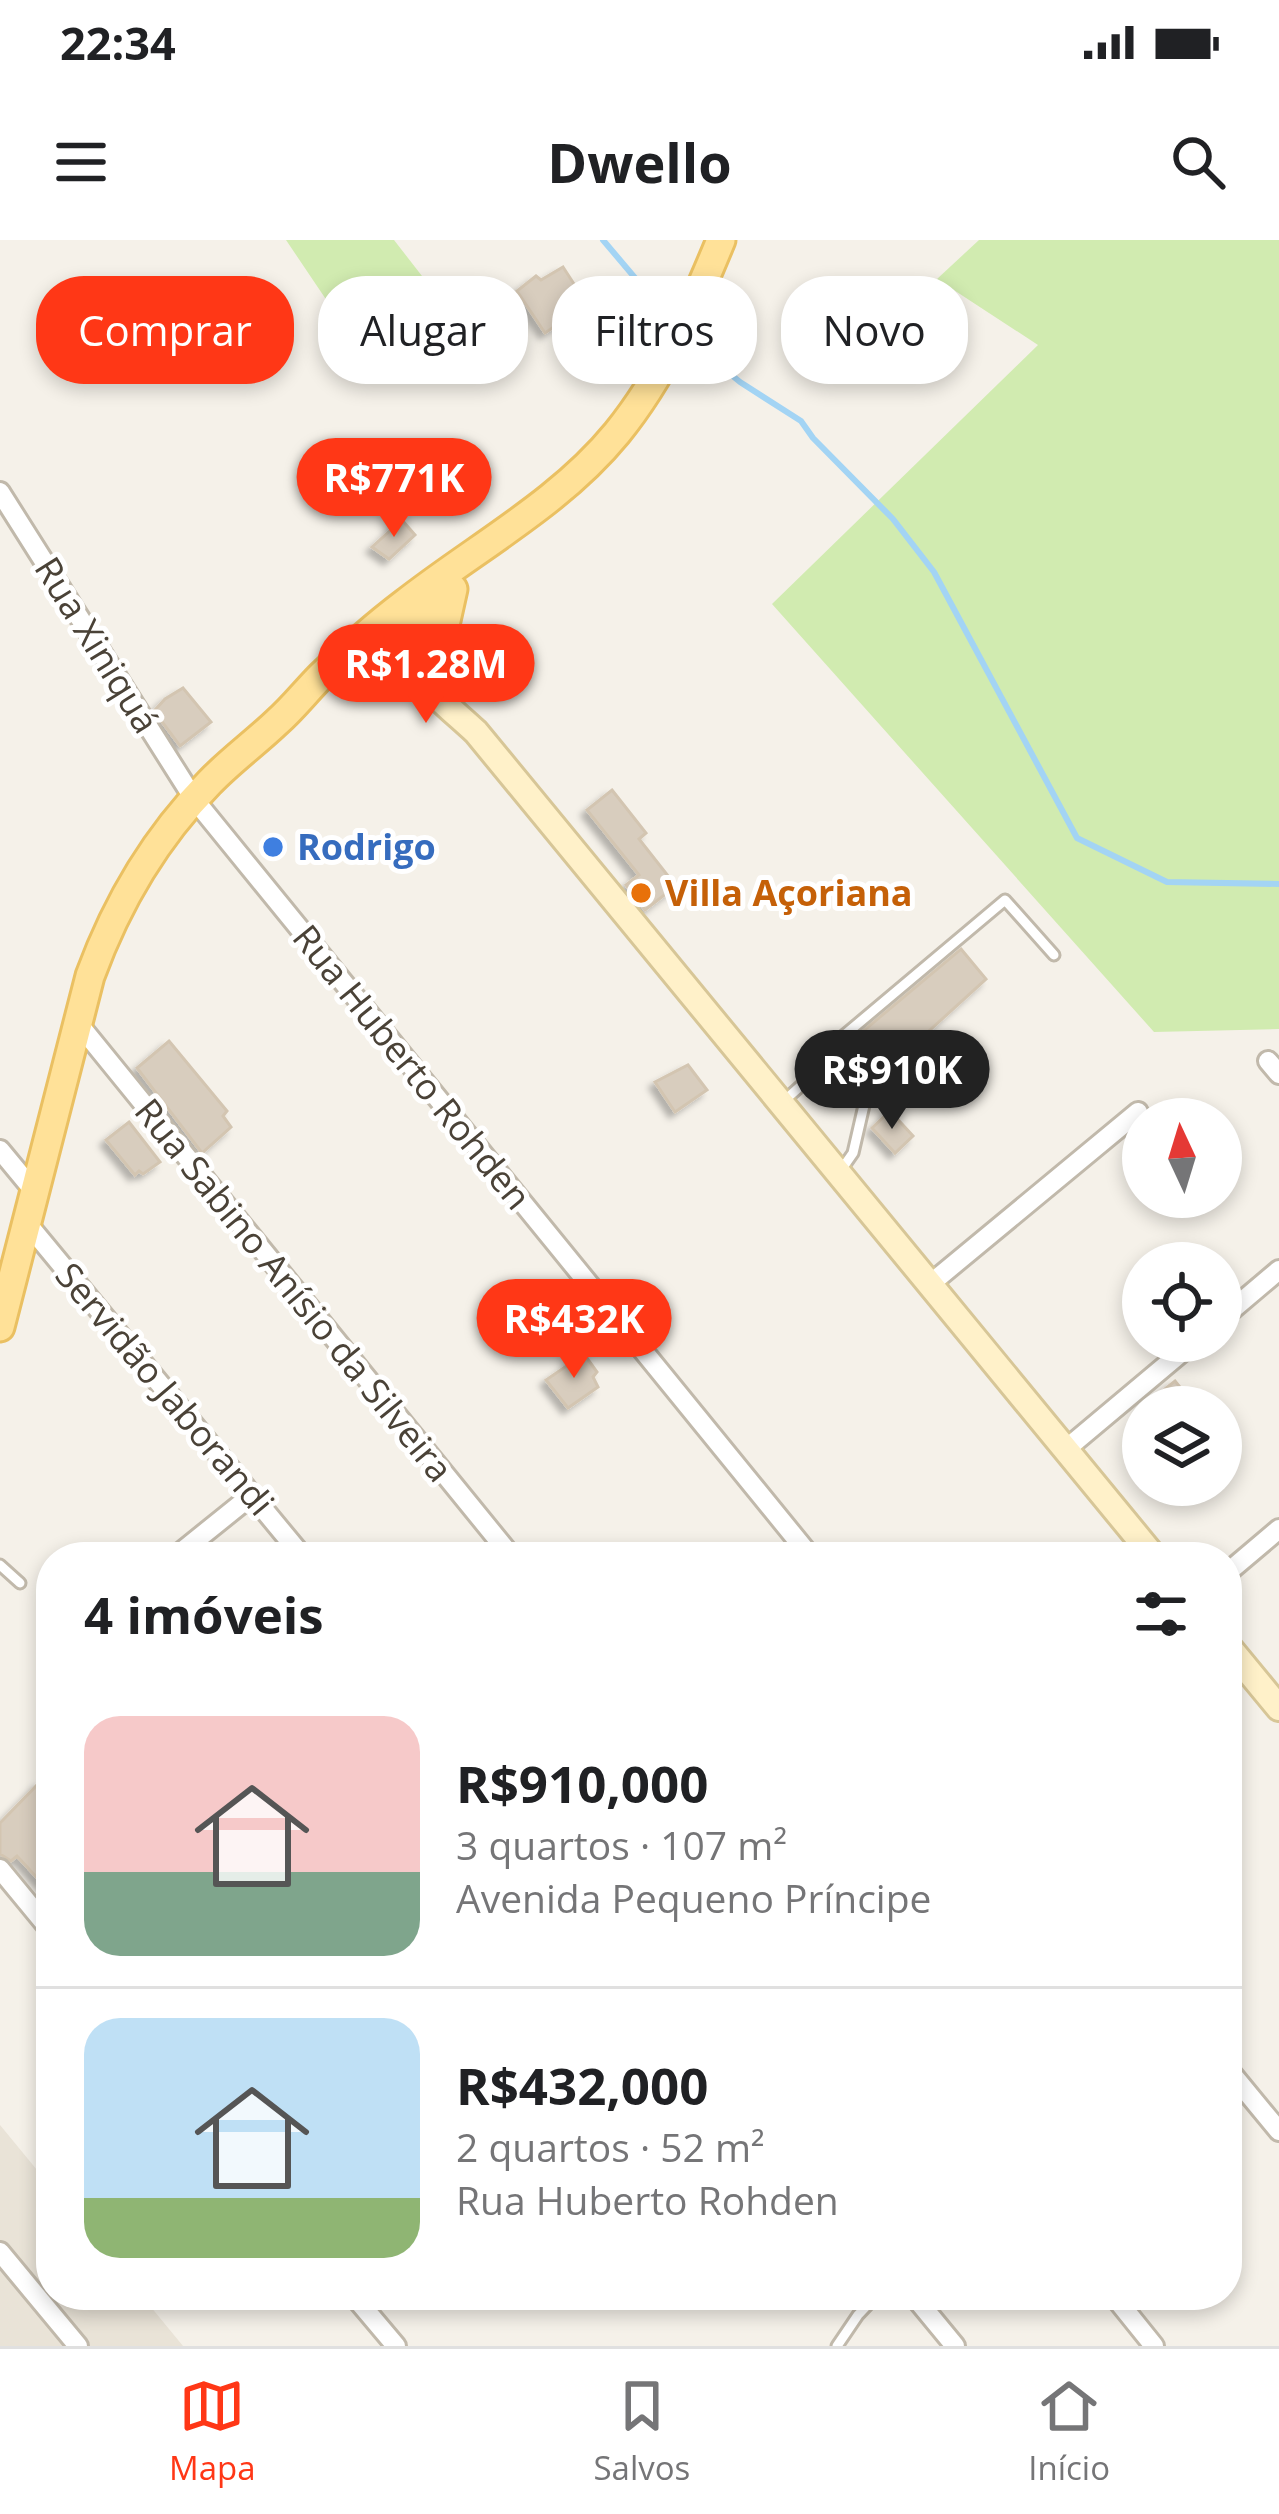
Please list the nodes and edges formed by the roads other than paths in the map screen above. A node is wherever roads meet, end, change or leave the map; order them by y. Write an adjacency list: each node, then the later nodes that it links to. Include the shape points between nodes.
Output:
1 (721, 240): 3 (main road, via 638,406 593,459)
2 (0, 491): 11 (street, Rua Xiniquá)
3 (517, 523): 4 (main road); 5 (main road)
4 (453, 589): 5 (main road); 8 (main road, via 443,634)
5 (390, 628): 6 (main road); 7 (main road); 8 (main road); 9 (main road, via 321,676)
6 (417, 677): 7 (main road); 10 (main road)
7 (342, 681): 9 (main road)
8 (446, 682): 10 (main road)
9 (279, 721): 11 (main road)
10 (476, 732): 15 (main road)
11 (194, 800): 13 (main road, via 122,901); 32 (street, Rua Huberto Rohden)
12 (1054, 955): 14 (lane, via 1005,900 830,1048)
13 (77, 1022): 19 (main road); 31 (street, Rua Sabino Anísio da Silveira)
14 (825, 1064): 15 (lane); 18 (lane, via 865,1101 853,1154)
15 (780, 1104): 18 (main road)
16 (1122, 1125): 22 (street)
17 (0, 1150): 19 (street)
18 (839, 1172): 22 (main road)
19 (34, 1191): 20 (main road)
20 (26, 1222): 24 (main road); 27 (street, Servidão Jaborandi)
21 (1279, 1270): 23 (street)
22 (929, 1285): 26 (main road)
23 (1242, 1301)
24 (0, 1327)
25 (1170, 1362): 26 (street)
26 (1065, 1450): 33 (main road)
27 (252, 1495): 29 (street); 30 (street, Servidão Jaborandi)
28 (1279, 1529): 34 (street)
29 (194, 1542)
30 (291, 1542)
31 (500, 1542)
32 (799, 1542)
33 (1142, 1542)
34 (1242, 1560)
35 (0, 1564): 36 (lane)
36 (20, 1583)
37 (1242, 1663): 38 (main road)
38 (1279, 1708)
39 (0, 1869): 40 (street)
40 (36, 1913)
41 (1242, 2086): 42 (street)
42 (1279, 2132)
43 (0, 2252): 44 (street)
44 (36, 2295)
45 (48, 2310): 50 (street)
46 (366, 2310): 51 (street)
47 (863, 2310): 52 (lane)
48 (925, 2310): 53 (street)
49 (1125, 2310): 54 (street)
50 (78, 2346)
51 (396, 2346)
52 (836, 2346)
53 (955, 2346)
54 (1154, 2346)

